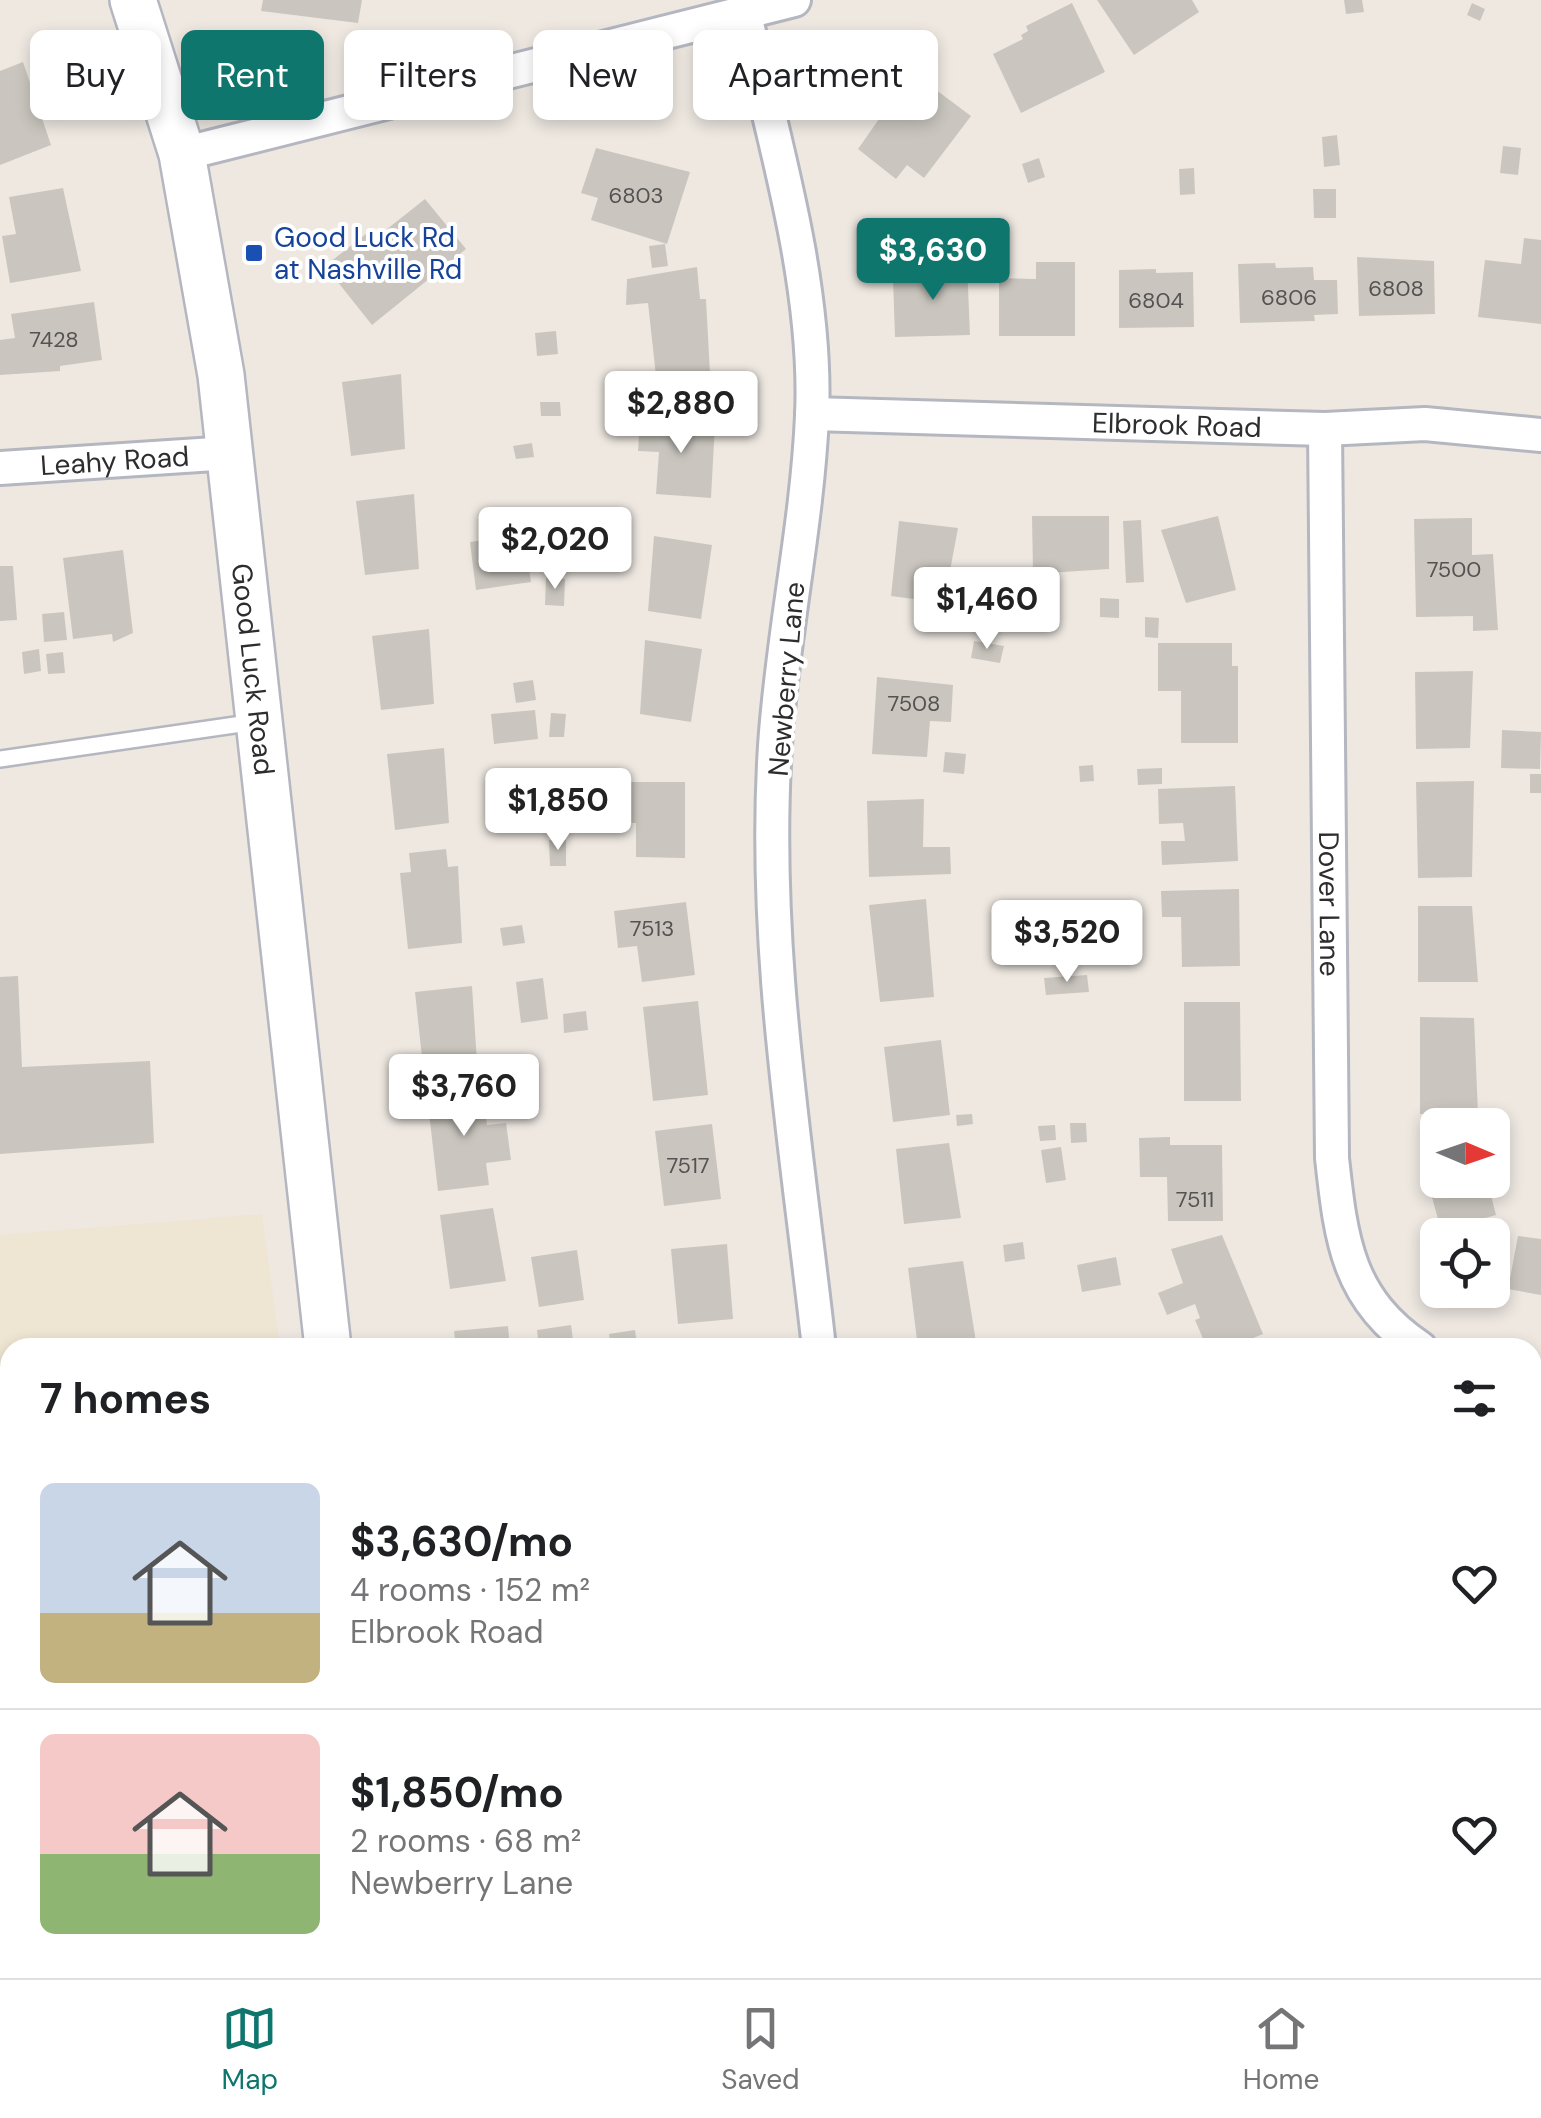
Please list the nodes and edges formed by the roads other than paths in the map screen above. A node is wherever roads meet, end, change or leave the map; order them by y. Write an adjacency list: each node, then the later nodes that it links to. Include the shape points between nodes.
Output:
1 (133, 0): 4 (main road, Good Luck Road)
2 (794, 0): 3 (street)
3 (745, 15): 4 (street); 5 (street, Newberry Lane, via 794,237)
4 (182, 154): 8 (main road, Good Luck Road)
5 (812, 414): 6 (street, Elbrook Road); 13 (street, Newberry Lane, via 775,747 776,999)
6 (1325, 429): 7 (street, Elbrook Road, via 1425,424); 14 (street, Dover Lane, via 1332,1158 1346,1254 1364,1296)
7 (1541, 434)
8 (230, 453): 9 (street, Leahy Road); 10 (main road, Good Luck Road)
9 (0, 468)
10 (260, 722): 11 (lane); 12 (main road, Good Luck Road)
11 (0, 759)
12 (327, 1338)
13 (819, 1338)
14 (1407, 1338)

